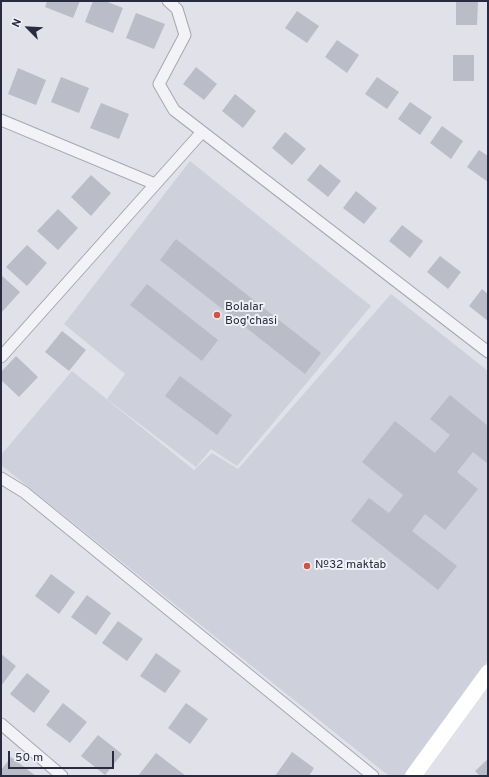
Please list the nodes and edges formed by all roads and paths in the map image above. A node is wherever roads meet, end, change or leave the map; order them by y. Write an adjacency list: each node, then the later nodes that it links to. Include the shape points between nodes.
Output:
1 (168, 1): 2 (street)
2 (179, 5): 4 (street, via 185,35 159,84 174,110)
3 (1, 120): 5 (street)
4 (202, 132): 5 (street); 6 (street)
5 (155, 184): 7 (street)
6 (488, 352)
7 (1, 357)
8 (1, 478): 12 (street, via 24,492)
9 (488, 673): 13 (street)
10 (1, 724): 11 (street)
11 (62, 776)
12 (373, 776)
13 (413, 776)

